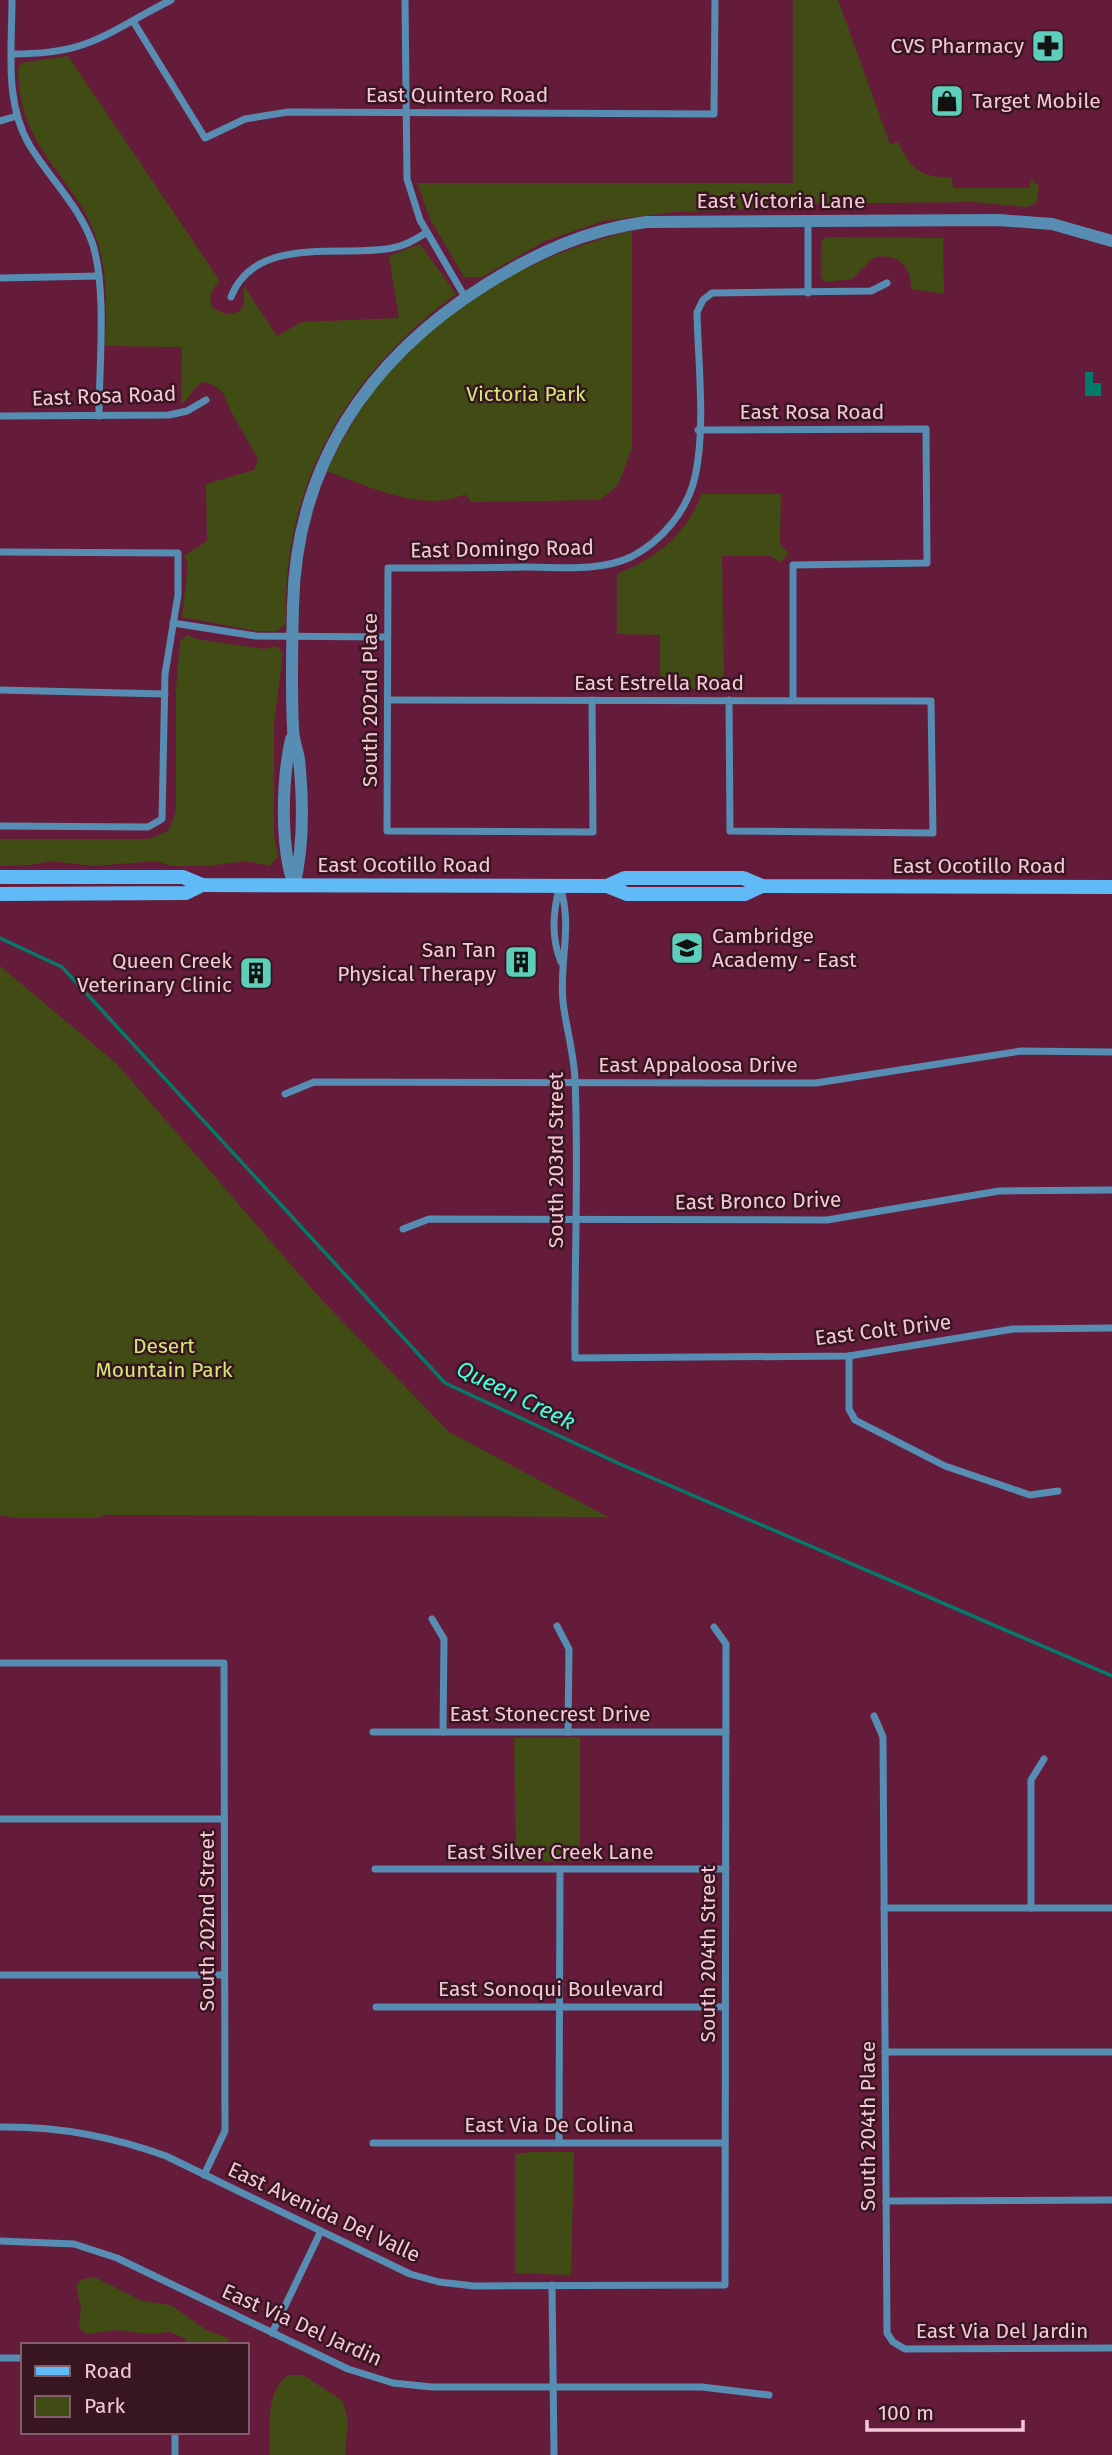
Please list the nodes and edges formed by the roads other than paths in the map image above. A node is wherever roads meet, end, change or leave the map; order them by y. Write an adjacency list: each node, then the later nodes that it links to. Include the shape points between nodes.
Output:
1 (12, 0): 6 (street)
2 (172, 0): 5 (street)
3 (405, 0): 7 (street)
4 (715, 0): 7 (street, East Quintero Road, via 714,114)
5 (133, 21): 6 (street, via 76,49); 7 (street, East Quintero Road, via 205,138 233,123 272,113)
6 (12, 54): 8 (street)
7 (405, 113): 11 (street, via 407,178)
8 (17, 116): 9 (street); 13 (street, via 30,146 85,225)
9 (0, 121)
10 (808, 220): 12 (street, East Victoria Lane, via 1028,221 1080,229); 16 (street); 18 (street, East Victoria Lane, via 670,220 604,229 536,254)
11 (426, 233): 17 (street, via 394,248 284,256 252,271 236,284); 18 (street)
12 (1112, 240)
13 (99, 276): 14 (street); 21 (street)
14 (0, 278)
15 (887, 283): 16 (street, via 871,291)
16 (808, 293): 22 (street, via 712,293 702,300 697,312)
17 (231, 297)
18 (465, 297): 26 (street, East Victoria Lane, via 386,365 349,414 320,468 299,541)
19 (206, 400): 21 (street, East Rosa Road, via 169,415)
20 (0, 416): 21 (street, East Rosa Road)
21 (99, 416)
22 (698, 430): 24 (street, East Domingo Road, via 695,476 688,498 655,542 629,557 585,566); 33 (street, East Rosa Road, via 926,429 928,564 793,565)
23 (0, 552): 25 (street, via 178,553)
24 (387, 568): 27 (street, South 202nd Place)
25 (173, 623): 26 (street); 29 (street)
26 (293, 637): 27 (street); 37 (street, East Victoria Lane, via 286,863)
27 (387, 637): 30 (street, South 202nd Place)
28 (0, 690): 29 (street)
29 (165, 694): 34 (street, via 164,810 160,821 148,827)
30 (387, 700): 31 (street, East Estrella Road); 31 (street, South 202nd Place, via 387,831 593,832)
31 (592, 700): 32 (street, East Estrella Road)
32 (729, 700): 33 (street, East Estrella Road); 33 (street, East Estrella Road, via 730,831 933,833 931,701)
33 (793, 700)
34 (0, 826)
35 (0, 877): 36 (main road, East Ocotillo Road, via 183,877)
36 (202, 885): 37 (main road, East Ocotillo Road); 40 (main road, East Ocotillo Road, via 186,893)
37 (294, 886): 38 (main road, East Ocotillo Road)
38 (560, 886): 39 (main road, East Ocotillo Road, via 607,886 627,894 745,894 762,886); 41 (street, South 203rd Street, via 567,910); 41 (street, South 203rd Street, via 554,944)
39 (1112, 887)
40 (0, 894)
41 (562, 962): 43 (street, South 203rd Street)
42 (1112, 1052): 43 (street, East Appaloosa Drive, via 1021,1051 816,1083)
43 (575, 1082): 44 (street, East Appaloosa Drive, via 314,1082); 46 (street, South 203rd Street)
44 (285, 1094)
45 (1112, 1189): 46 (street, East Bronco Drive, via 999,1191 827,1220)
46 (574, 1220): 47 (street, East Bronco Drive, via 429,1219); 50 (street, South 203rd Street)
47 (403, 1229)
48 (1112, 1328): 49 (street, East Colt Drive, via 1013,1329)
49 (849, 1356): 50 (street, East Colt Drive); 51 (street, via 849,1409 855,1420 945,1466 1030,1495)
50 (575, 1358)
51 (1058, 1491)
52 (432, 1619): 58 (street, via 444,1639)
53 (557, 1626): 59 (street, via 569,1649)
54 (714, 1627): 60 (street, South 204th Street, via 726,1644)
55 (0, 1663): 63 (street, South 202nd Street, via 224,1663)
56 (874, 1716): 67 (street, South 204th Place, via 883,1737)
57 (373, 1732): 58 (street, East Stonecrest Drive)
58 (443, 1732): 59 (street, East Stonecrest Drive)
59 (568, 1732): 60 (street, East Stonecrest Drive)
60 (726, 1732): 66 (street, South 204th Street)
61 (1044, 1759): 68 (street, via 1031,1780)
62 (0, 1819): 63 (street)
63 (224, 1819): 71 (street, South 202nd Street)
64 (374, 1869): 65 (street, East Silver Creek Lane)
65 (560, 1869): 66 (street, East Silver Creek Lane); 73 (street)
66 (726, 1869): 74 (street, South 204th Street)
67 (884, 1908): 68 (street); 75 (street, South 204th Place)
68 (1031, 1908): 69 (street)
69 (1112, 1908)
70 (0, 1975): 71 (street)
71 (224, 1975): 81 (street, South 202nd Street, via 225,2131)
72 (376, 2007): 73 (street, East Sonoqui Boulevard)
73 (559, 2007): 74 (street, East Sonoqui Boulevard); 79 (street)
74 (725, 2007): 80 (street, South 204th Street)
75 (885, 2052): 76 (street); 83 (street, South 204th Place)
76 (1112, 2052)
77 (0, 2127): 81 (street, East Avenida Del Valle, via 74,2130 126,2141)
78 (373, 2143): 79 (street, East Via De Colina)
79 (559, 2143): 80 (street, East Via De Colina)
80 (725, 2143): 87 (street, South 204th Street)
81 (204, 2175): 84 (street, East Avenida Del Valle)
82 (1112, 2200): 83 (street)
83 (886, 2202): 89 (street, South 204th Place, via 887,2333)
84 (321, 2231): 86 (street, East Avenida Del Valle, via 410,2274 439,2282); 88 (street)
85 (0, 2241): 88 (street, East Via Del Jardin, via 74,2244 117,2258)
86 (552, 2285): 87 (street, East Avenida Del Valle); 93 (street)
87 (725, 2285)
88 (272, 2333): 93 (street, East Via Del Jardin, via 348,2370 393,2383)
89 (893, 2342): 90 (street, East Via Del Jardin, via 905,2349)
90 (1112, 2348)
91 (0, 2358): 92 (street)
92 (21, 2358)
93 (553, 2387): 94 (street, East Via Del Jardin, via 702,2387); 97 (street)
94 (769, 2395)
95 (175, 2434): 96 (street)
96 (175, 2455)
97 (554, 2455)

